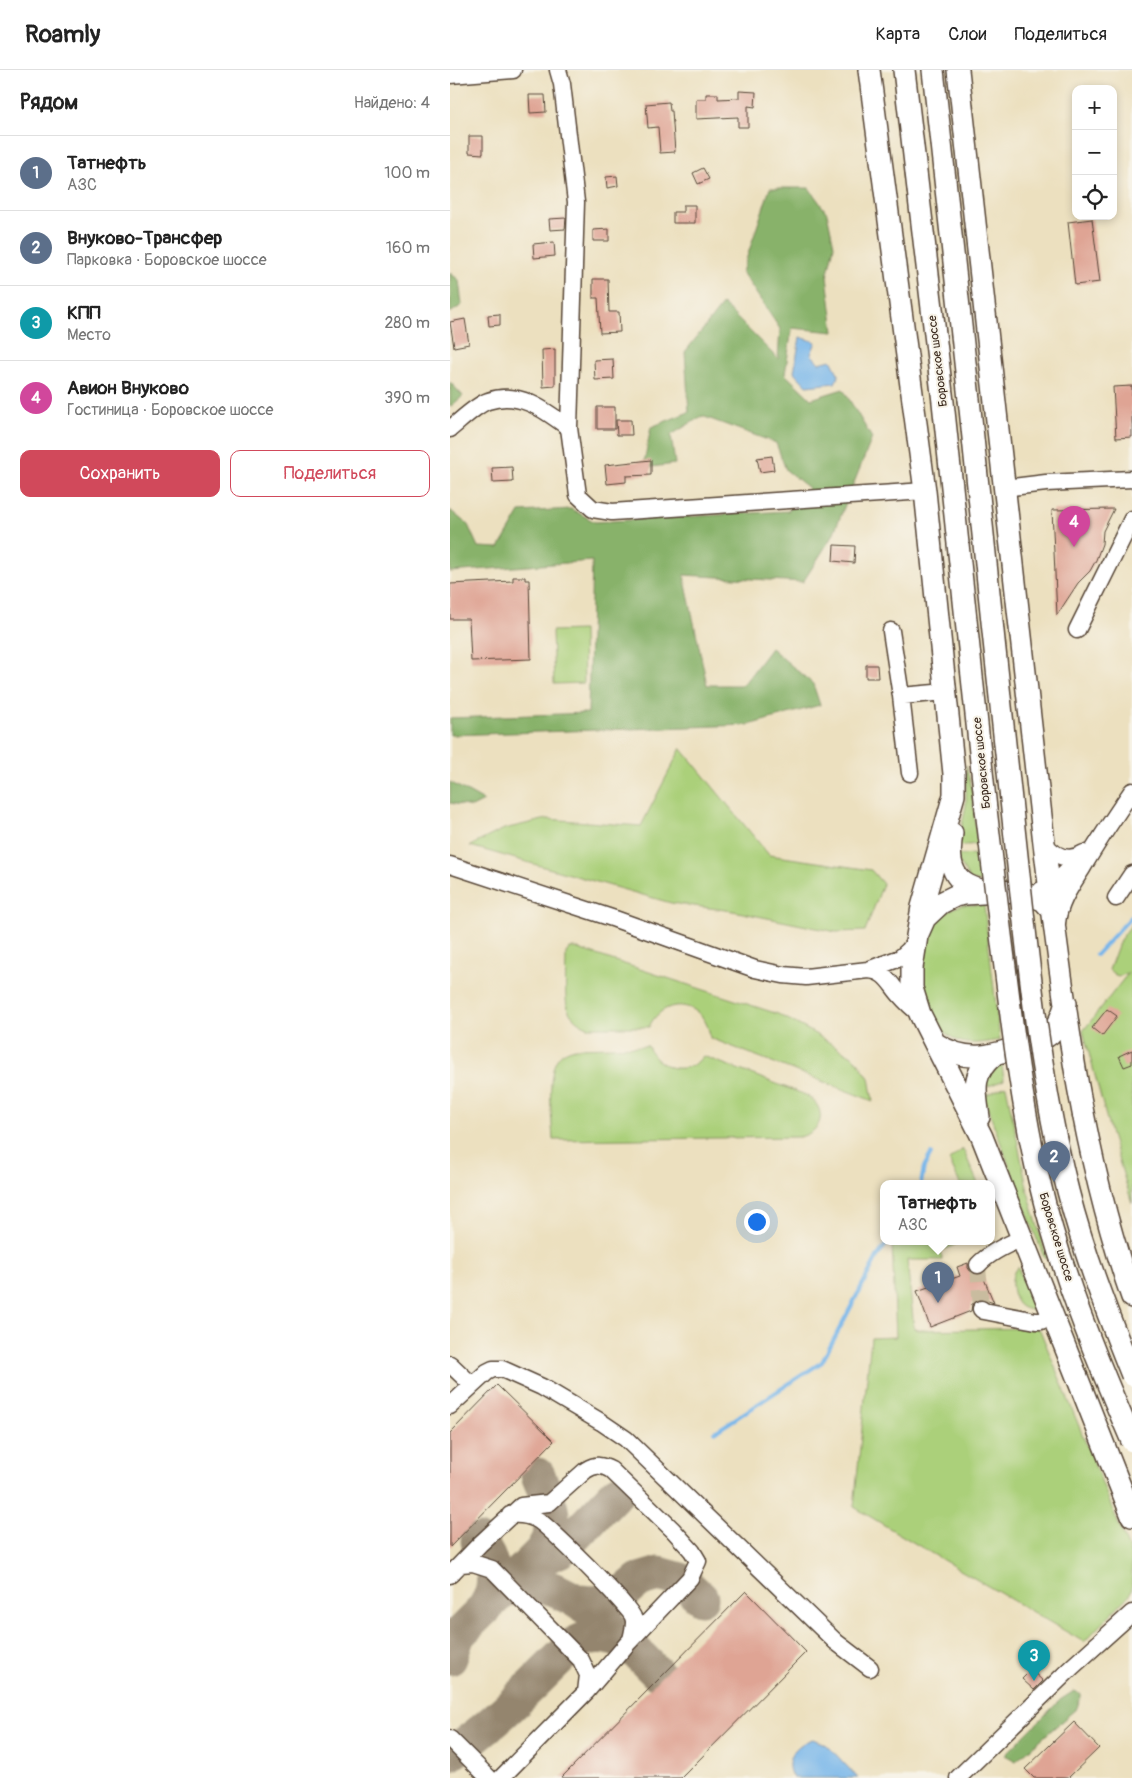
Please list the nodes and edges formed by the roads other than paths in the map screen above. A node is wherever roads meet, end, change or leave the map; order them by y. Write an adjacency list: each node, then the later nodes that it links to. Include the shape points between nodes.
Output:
1 (513, 70): 7 (street)
2 (558, 70): 8 (street, via 576,202)
3 (869, 70): 12 (main road)
4 (904, 70): 47 (main road, Боровское шоссе, bridge, via 1002,945 1028,1127 1068,1280)
5 (933, 70): 44 (main road, Боровское шоссе, bridge, via 1026,941 1052,1122 1087,1256)
6 (958, 70): 11 (main road)
7 (450, 75)
8 (569, 428): 9 (street, via 544,410 508,397 486,402); 12 (street, via 578,495 592,509 612,512)
9 (450, 429)
10 (1132, 479): 11 (street)
11 (1004, 488): 21 (main road)
12 (925, 491): 16 (main road)
13 (1132, 519): 15 (street)
14 (891, 630): 17 (street)
15 (1078, 630)
16 (946, 692): 17 (street); 19 (main road)
17 (901, 696): 18 (street)
18 (910, 773)
19 (954, 788): 27 (main road, via 956,809 949,853 954,871 965,884); 30 (main road, via 922,907)
20 (1132, 791): 22 (street)
21 (1044, 843): 22 (street, via 1054,853 1071,858 1080,856); 25 (main road)
22 (1096, 844): 25 (street); 31 (street, via 1059,908)
23 (450, 865): 32 (street, via 755,969 806,977)
24 (1132, 874): 28 (street)
25 (1050, 888): 26 (street); 29 (main road)
26 (1017, 891): 27 (main road); 29 (main road, via 1043,900)
27 (992, 892): 30 (main road, via 955,896 941,902 925,918)
28 (1116, 898)
29 (1052, 910): 31 (main road)
30 (917, 938): 32 (street, via 900,958); 34 (main road, via 911,982)
31 (1056, 943): 33 (main road)
32 (868, 970): 34 (street, via 886,976)
33 (1066, 1003): 36 (main road, via 1058,1023 1046,1037); 40 (main road, via 1081,1107 1098,1184)
34 (920, 1014): 35 (main road)
35 (936, 1044): 36 (main road, via 960,1055); 37 (main road)
36 (994, 1055): 37 (main road, via 981,1067 975,1084)
37 (981, 1135): 38 (main road)
38 (1023, 1238): 39 (street); 42 (main road)
39 (978, 1265)
40 (1132, 1297)
41 (981, 1309): 42 (street, via 1036,1321)
42 (1052, 1316): 49 (main road)
43 (450, 1364): 45 (street)
44 (1132, 1375)
45 (472, 1385): 46 (street); 53 (street, via 487,1372 502,1369 542,1387 626,1439 836,1642)
46 (450, 1406)
47 (1132, 1441)
48 (510, 1515): 50 (street); 52 (street, via 527,1516 543,1524 616,1597 633,1616); 52 (street, via 521,1506 549,1503 586,1470 599,1465 611,1470 673,1530 692,1551 697,1565 690,1578)
49 (1132, 1516)
50 (455, 1570): 54 (street, via 474,1563 492,1568 582,1660 588,1675)
51 (1132, 1613): 58 (street)
52 (631, 1640): 54 (street)
53 (870, 1668)
54 (586, 1692): 57 (street)
55 (450, 1739): 56 (street)
56 (489, 1778)
57 (502, 1778)
58 (958, 1778)

